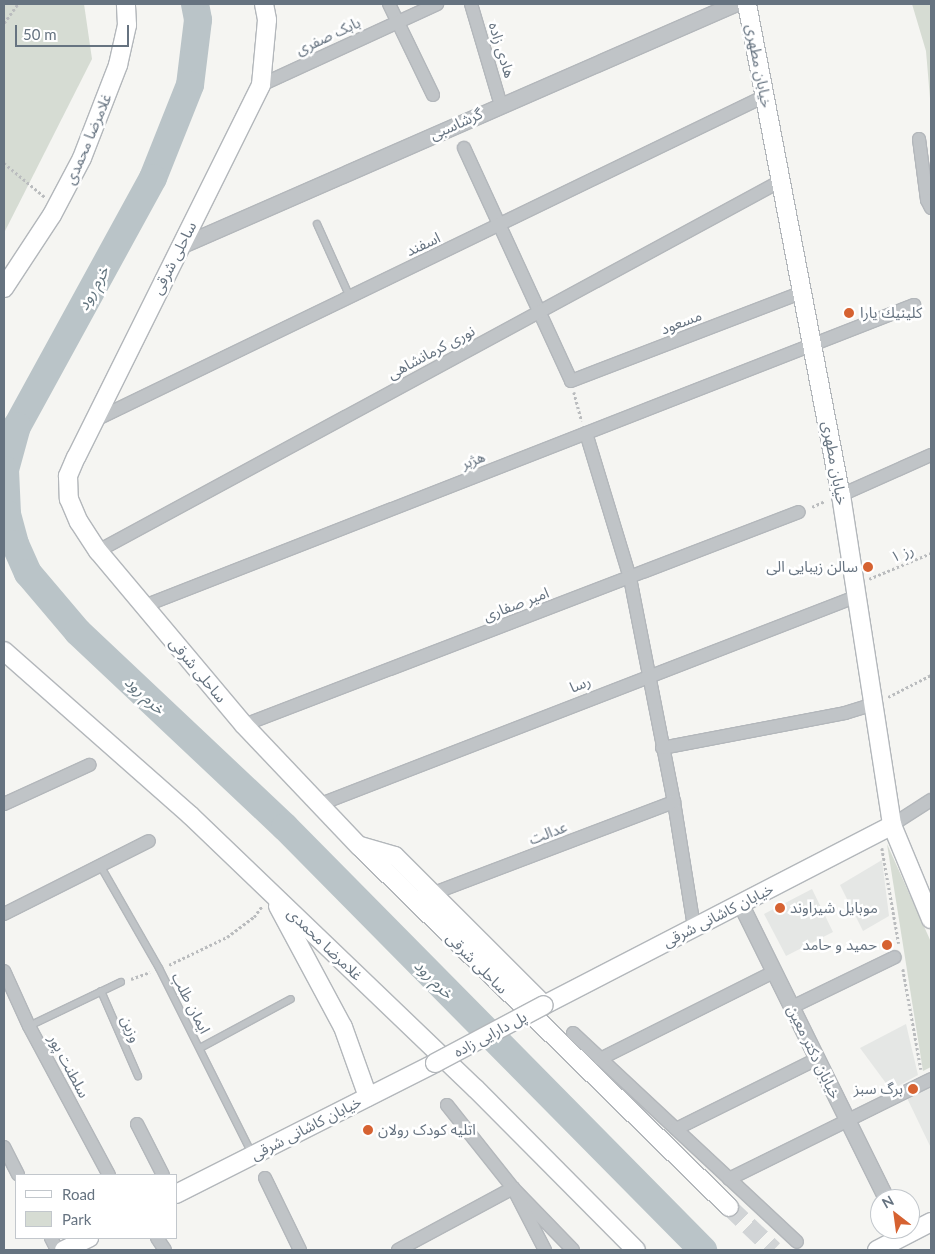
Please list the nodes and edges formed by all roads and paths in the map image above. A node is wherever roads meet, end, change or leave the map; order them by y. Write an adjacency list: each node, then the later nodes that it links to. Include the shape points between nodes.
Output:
1 (18, 4): 10 (path)
2 (126, 4): 19 (main road, غلامرضا محمدی, via 127,25 118,66 82,158)
3 (264, 4): 11 (main road, ساحلی شرقی, via 267,20)
4 (389, 4): 9 (street)
5 (437, 4): 9 (street, بابک صفری)
6 (471, 4): 14 (street, هادی زاده)
7 (734, 4): 14 (street, گرشاسبی)
8 (747, 4): 13 (main road, خیابان مطهری)
9 (398, 22): 11 (street, بابک صفری); 12 (street)
10 (4, 23)
11 (261, 85): 23 (main road, ساحلی شرقی)
12 (433, 96)
13 (765, 96): 18 (main road, خیابان مطهری); 22 (street, اسفند)
14 (501, 105): 23 (street, گرشاسبی)
15 (919, 139): 20 (street, via 927,200)
16 (464, 148): 22 (street)
17 (4, 163): 19 (path)
18 (781, 182): 25 (main road, خیابان مطهری); 28 (street, نوری کرمانشاهی)
19 (56, 207): 24 (main road, غلامرضا محمدی)
20 (931, 208)
21 (316, 224): 26 (lane)
22 (500, 226): 26 (street, اسفند); 28 (street)
23 (180, 246): 31 (main road, ساحلی شرقی)
24 (4, 288)
25 (803, 292): 29 (main road, خیابان مطهری); 30 (street, مسعود)
26 (350, 297): 31 (street, اسفند)
27 (914, 304): 29 (street, هژبر)
28 (539, 312): 30 (street); 36 (street, نوری کرمانشاهی)
29 (813, 343): 32 (street, هژبر); 34 (main road, خیابان مطهری)
30 (571, 381): 32 (path)
31 (95, 420): 36 (main road, ساحلی شرقی, via 68,476 69,499)
32 (586, 432): 38 (street); 40 (street, هژبر)
33 (931, 454): 34 (street)
34 (841, 495): 35 (path); 39 (main road, خیابان مطهری)
35 (799, 512): 38 (street, امیر صفاری)
36 (98, 551): 40 (main road, ساحلی شرقی)
37 (931, 553): 39 (path, رز ۱)
38 (630, 578): 42 (street); 45 (street, امیر صفاری)
39 (854, 591): 42 (street, رسا); 44 (main road, خیابان مطهری)
40 (144, 606): 45 (main road, ساحلی شرقی)
41 (4, 651): 56 (main road, غلامرضا محمدی, via 190,814)
42 (647, 675): 46 (street); 51 (street, رسا)
43 (931, 675): 44 (path)
44 (872, 705): 46 (street, via 845,714); 52 (main road, خیابان مطهری)
45 (244, 725): 51 (main road, ساحلی شرقی)
46 (662, 748): 49 (street)
47 (89, 765): 50 (street)
48 (931, 800): 52 (street)
49 (674, 802): 57 (street, عدالت); 61 (street)
50 (4, 804)
51 (318, 804): 54 (main road, ساحلی شرقی)
52 (892, 825): 58 (main road, خیابان کاشانی شرقی); 60 (main road, خیابان مطهری)
53 (149, 841): 55 (street)
54 (359, 846): 57 (main road, via 395,856); 94 (main road, ساحلی شرقی)
55 (100, 865): 59 (street); 63 (lane, ایمان طلب)
56 (271, 892): 63 (path, via 254,917 227,937 189,958); 79 (main road, via 343,1027); 105 (main road, غلامرضا محمدی, via 476,1089)
57 (434, 893): 69 (main road)
58 (741, 905): 61 (main road, خیابان کاشانی شرقی); 65 (street, خیابان دکتر معین)
59 (4, 914)
60 (931, 916)
61 (694, 927): 69 (main road, خیابان کاشانی شرقی)
62 (894, 957): 70 (street)
63 (159, 968): 66 (path); 73 (lane, ایمان طلب)
64 (4, 971): 71 (street, سلطنت پور)
65 (774, 972): 70 (street, خیابان دکتر معین); 75 (street)
66 (122, 982): 67 (lane)
67 (101, 991): 71 (lane); 77 (lane, وزین)
68 (291, 999): 73 (lane)
69 (544, 1005): 76 (main road, پل دارایی زاده, bridge)
70 (792, 1007): 74 (street, خیابان دکتر معین)
71 (29, 1026): 87 (street, سلطنت پور)
72 (573, 1033): 75 (street)
73 (200, 1048): 85 (lane, ایمان طلب)
74 (817, 1059): 81 (street, خیابان دکتر معین); 83 (street)
75 (600, 1060): 83 (street)
76 (435, 1063): 79 (main road, خیابان کاشانی شرقی)
77 (138, 1076)
78 (931, 1079): 81 (street)
79 (368, 1097): 85 (main road, خیابان کاشانی شرقی)
80 (447, 1105): 91 (street)
81 (848, 1120): 90 (street); 92 (street, خیابان دکتر معین)
82 (137, 1124): 88 (street)
83 (676, 1129): 90 (street)
84 (4, 1147): 86 (street)
85 (253, 1155): 93 (main road, خیابان کاشانی شرقی)
86 (18, 1174)
87 (108, 1174)
88 (162, 1174)
89 (264, 1178): 101 (street)
90 (729, 1179): 98 (street)
91 (514, 1188): 102 (street); 103 (street); 104 (street)
92 (881, 1189)
93 (178, 1193)
94 (729, 1207)
95 (86, 1239): 99 (main road)
96 (158, 1239): 100 (street)
97 (894, 1239): 106 (main road)
98 (798, 1242)
99 (64, 1250)
100 (165, 1250)
101 (300, 1250)
102 (398, 1250)
103 (545, 1250)
104 (573, 1250)
105 (636, 1250)
106 (877, 1250)

